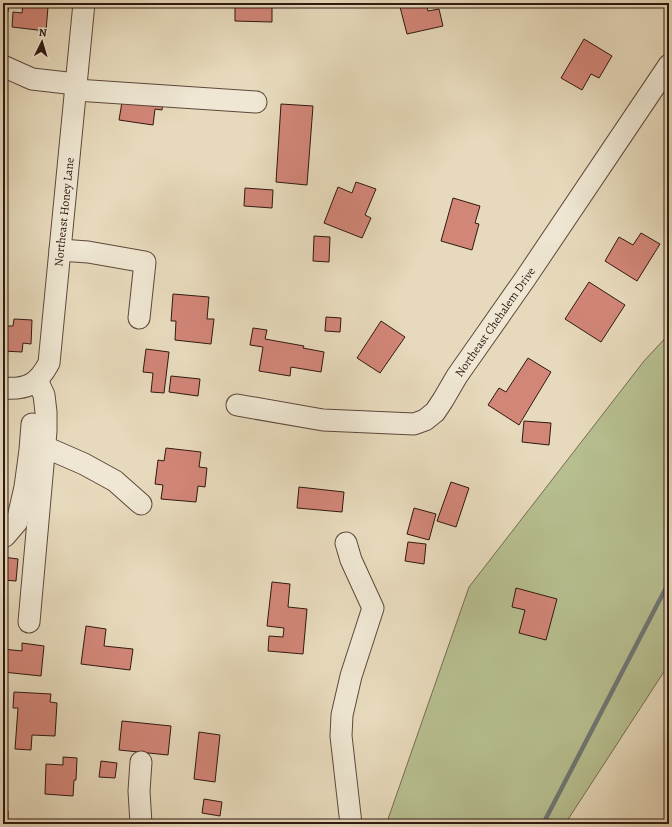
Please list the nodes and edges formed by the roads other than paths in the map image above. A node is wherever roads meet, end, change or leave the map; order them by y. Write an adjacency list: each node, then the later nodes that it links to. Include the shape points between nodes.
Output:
1 (84, 3): 4 (street, Northeast Honey Lane)
2 (669, 65): 10 (street, Northeast Chehalem Drive, via 435,412 425,420 414,424 401,424 323,420)
3 (3, 66): 4 (street, via 32,79)
4 (76, 87): 5 (street); 6 (street, Northeast Honey Lane)
5 (256, 102)
6 (60, 250): 7 (street, via 145,262); 8 (street, Northeast Honey Lane, via 49,363 42,376)
7 (139, 318)
8 (34, 382): 9 (street, via 27,387); 11 (street, via 44,395); 13 (street, via 25,487 17,522)
9 (3, 388)
10 (237, 405)
11 (45, 447): 12 (street, via 115,481); 15 (street)
12 (141, 504)
13 (3, 537)
14 (346, 543): 18 (street, via 373,608 350,676 342,715 341,736)
15 (29, 622)
16 (141, 762): 17 (street)
17 (141, 824)
18 (351, 824)

